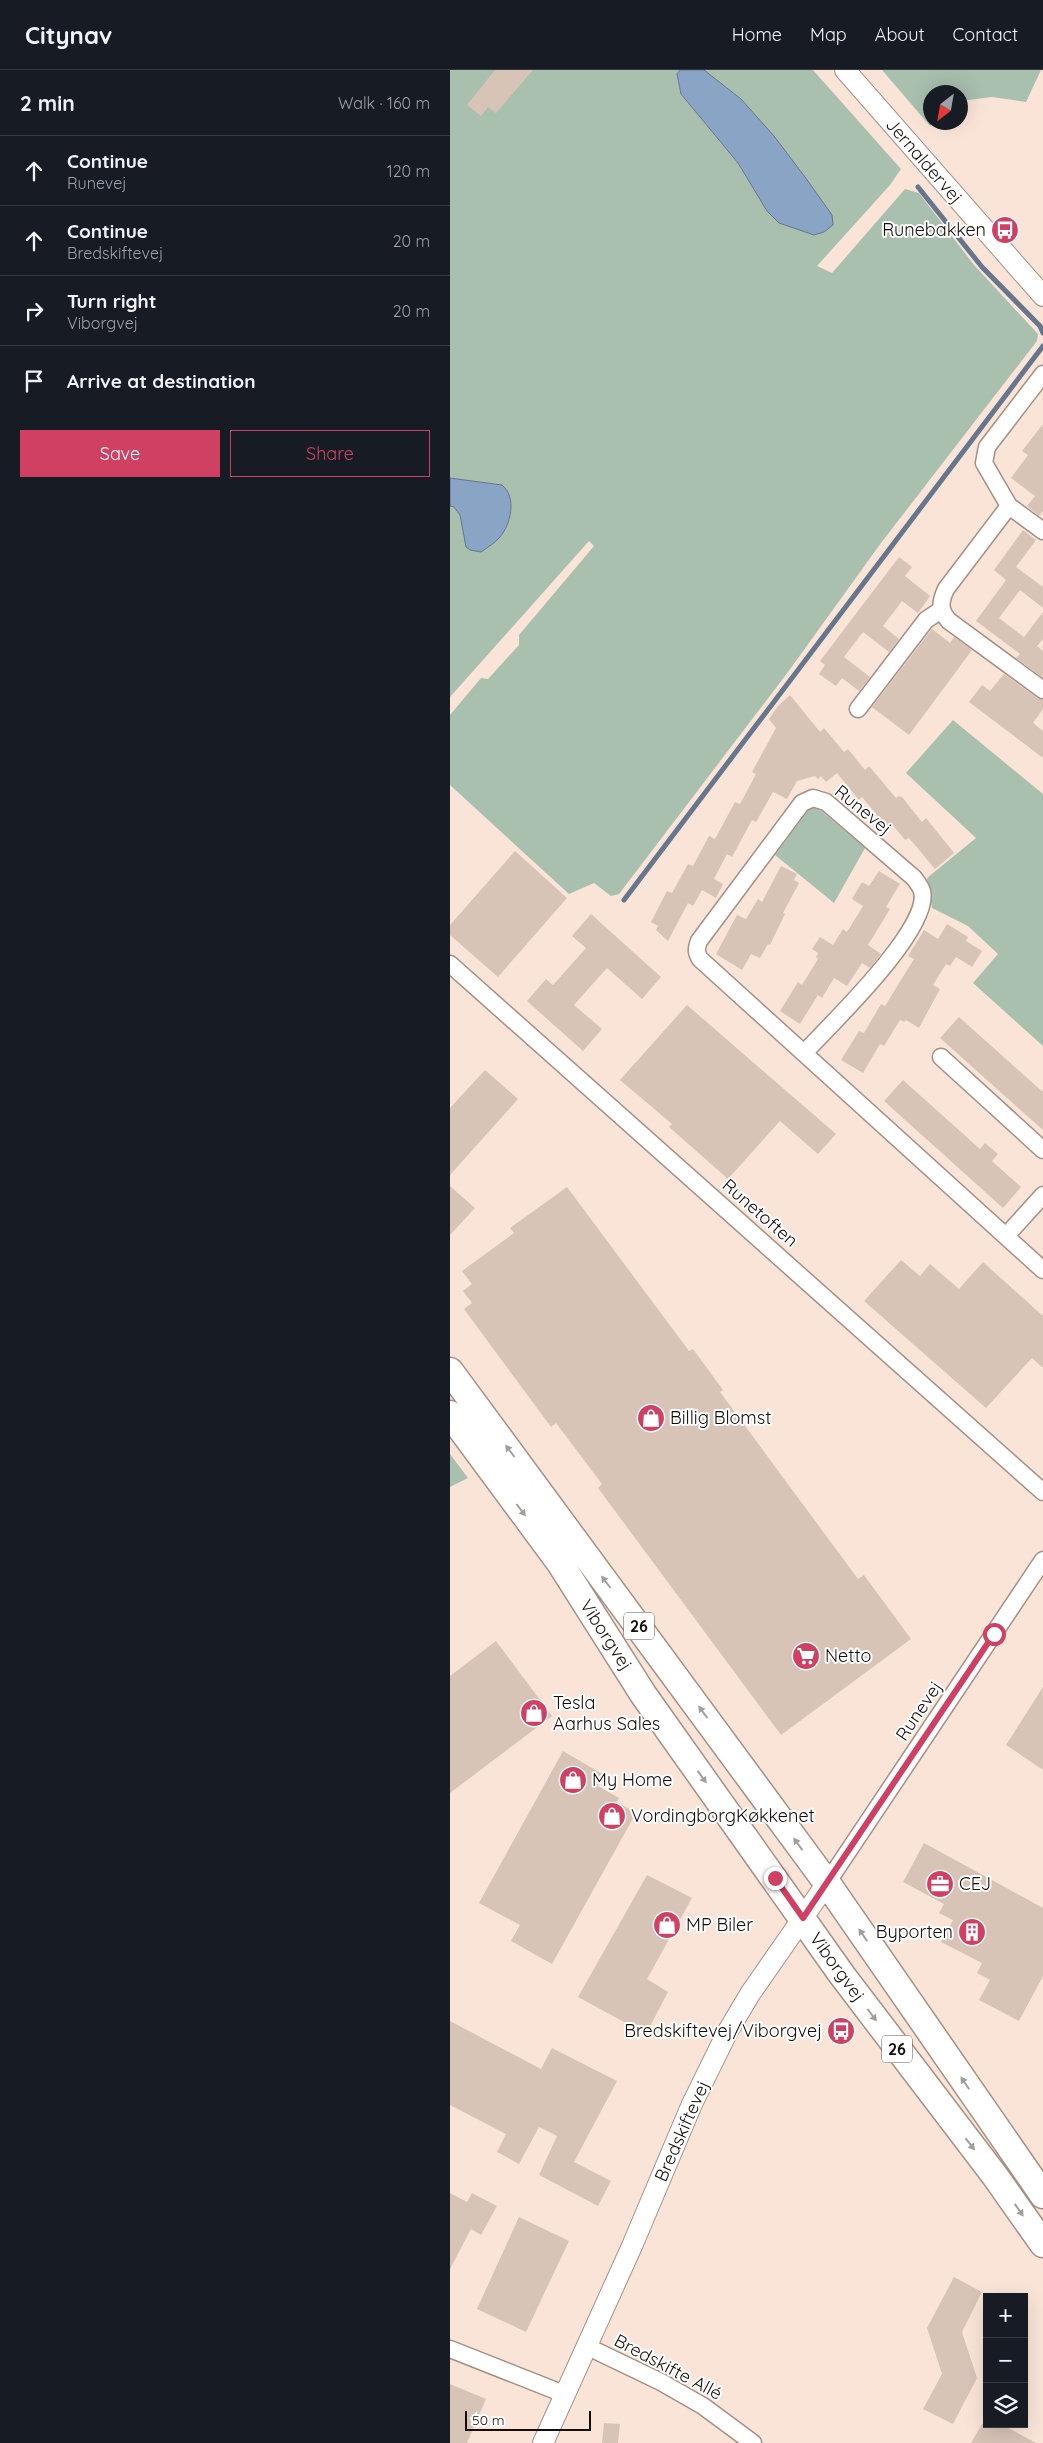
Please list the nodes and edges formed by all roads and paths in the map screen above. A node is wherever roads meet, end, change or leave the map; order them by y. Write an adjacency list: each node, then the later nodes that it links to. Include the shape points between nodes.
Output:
1 (845, 70): 2 (street, Jernaldervej)
2 (1043, 296)
3 (1043, 374): 4 (street, via 987,447 983,457 986,468)
4 (1009, 506): 5 (street); 6 (street, via 946,588)
5 (1043, 532)
6 (941, 610): 7 (street, via 950,621); 8 (street, via 926,620)
7 (1043, 690)
8 (858, 709)
9 (450, 964): 18 (street, Runetoften)
10 (804, 1053): 10 (street, Runevej, via 700,959 696,950 699,941 802,804 813,798 826,802 914,878 922,892 919,913 902,944); 14 (street, Runevej)
11 (941, 1057): 12 (street)
12 (1043, 1150)
13 (1043, 1195): 14 (street)
14 (1006, 1236): 15 (street, Runevej)
15 (1043, 1270)
16 (450, 1371): 20 (main road, Viborgvej / 26, one-way to 16)
17 (450, 1414): 21 (main road, Viborgvej / 26, one-way to 21, via 560,1563 643,1694)
18 (1043, 1492)
19 (1043, 1560): 20 (street, Runevej)
20 (827, 1883): 21 (street, Bredskiftevej); 22 (main road, Viborgvej / 26, one-way to 20)
21 (803, 1918): 23 (main road, Viborgvej / 26, one-way to 23); 24 (street, Bredskiftevej, via 728,2031 692,2104)
22 (1043, 2196)
23 (1043, 2244)
24 (586, 2346): 26 (street, Bredskiftevej); 28 (street, Bredskifte Allé, via 703,2406)
25 (450, 2349): 26 (street)
26 (564, 2394): 27 (street, Bredskiftevej)
27 (544, 2443)
28 (753, 2443)

